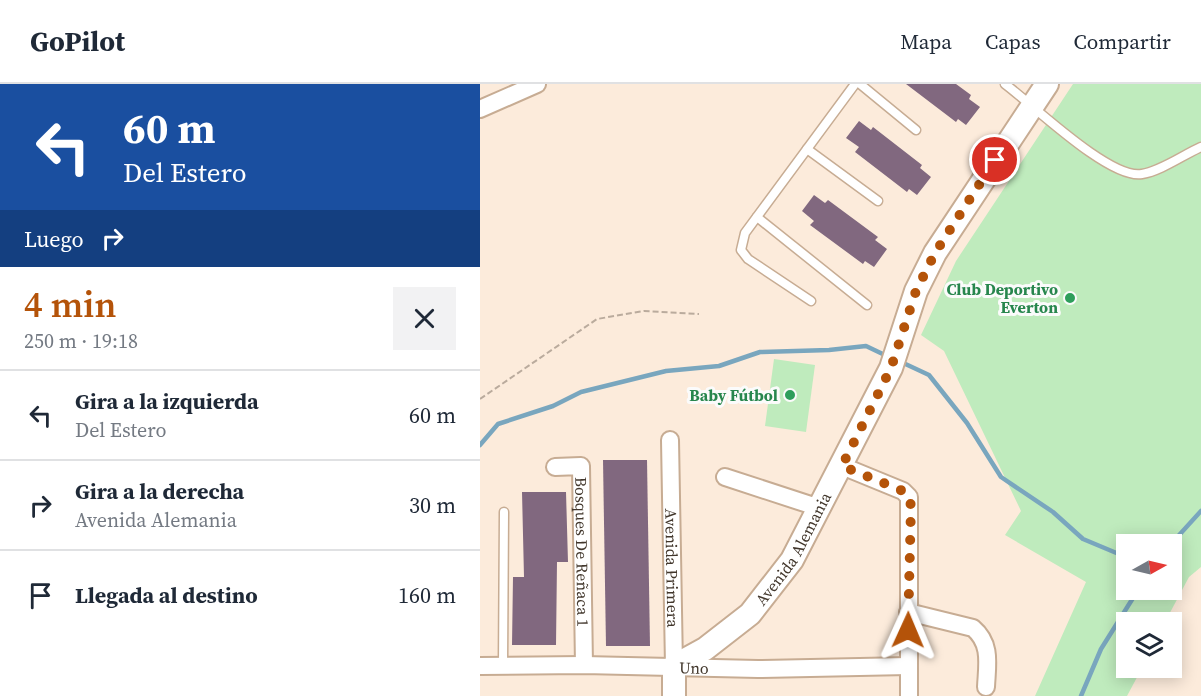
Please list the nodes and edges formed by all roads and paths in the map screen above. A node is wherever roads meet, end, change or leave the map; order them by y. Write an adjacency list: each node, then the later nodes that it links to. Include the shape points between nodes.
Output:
1 (537, 84): 7 (street)
2 (855, 84): 10 (lane)
3 (860, 84): 8 (lane)
4 (1005, 84): 6 (lane)
5 (1047, 84): 6 (street, Avenida Alemania)
6 (1033, 105): 9 (lane, via 1074,141 1132,174 1144,174); 18 (street, Avenida Alemania, via 935,253 916,291 891,368)
7 (480, 109)
8 (916, 130)
9 (1201, 147)
10 (807, 149): 11 (lane); 12 (lane)
11 (878, 201)
12 (757, 217): 13 (lane, via 745,233 741,250 748,259); 14 (lane)
13 (811, 301)
14 (867, 305)
15 (699, 314): 16 (path, via 644,311 597,319)
16 (480, 399)
17 (670, 440): 27 (street, Avenida Primera)
18 (842, 466): 21 (street, Avenida Alemania); 23 (street, via 909,497)
19 (555, 467): 25 (street, Bosques De Reñaca 1, via 581,466)
20 (725, 477): 21 (street)
21 (820, 508): 27 (street, Avenida Alemania, via 792,560 750,614 705,649)
22 (504, 512): 24 (lane)
23 (908, 612): 28 (street); 29 (street, via 980,633 988,657)
24 (503, 665): 25 (street, Uno); 26 (street, Uno)
25 (584, 665): 27 (street, Uno)
26 (480, 666)
27 (674, 666): 28 (street, Uno); 30 (street, Avenida Primera)
28 (908, 666): 31 (street)
29 (986, 687)
30 (674, 696)
31 (909, 696)

